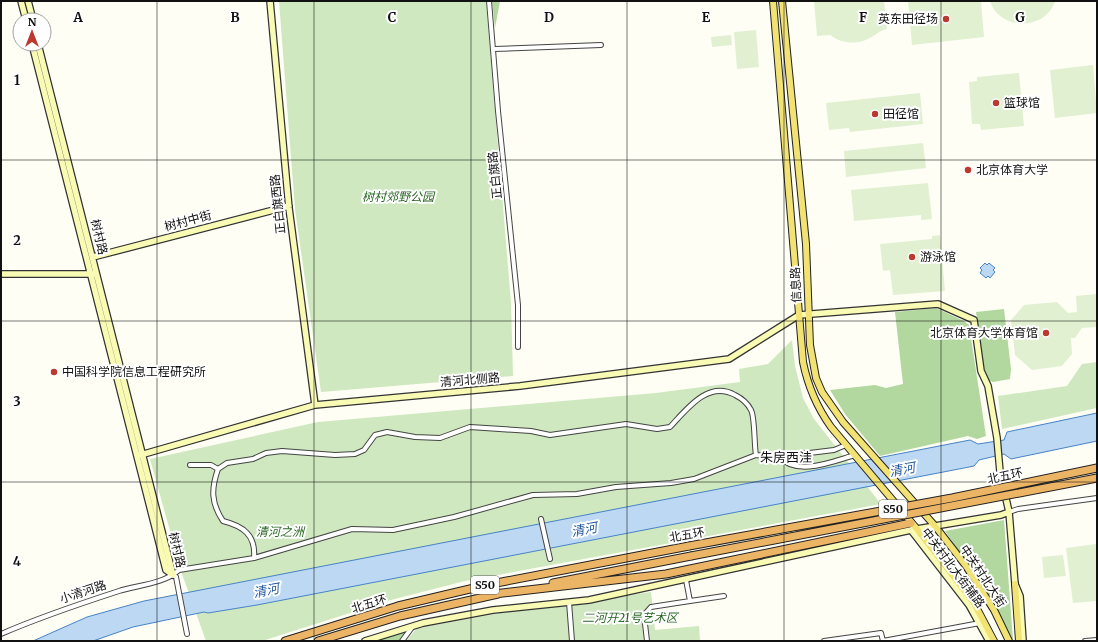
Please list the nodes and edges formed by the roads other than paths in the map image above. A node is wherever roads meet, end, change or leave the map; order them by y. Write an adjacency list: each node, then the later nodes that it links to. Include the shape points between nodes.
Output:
1 (21, 1): 7 (street)
2 (28, 1): 8 (street)
3 (270, 1): 13 (street, 正白旗西路)
4 (489, 1): 10 (street, 正白旗路)
5 (773, 1): 17 (main road, 信息路)
6 (782, 1): 18 (main road, 信息路, via 806,244)
7 (24, 12)
8 (31, 12)
9 (601, 45): 10 (street)
10 (494, 50): 19 (street, 正白旗路, via 517,297)
11 (34, 52): 16 (street, 树村路)
12 (40, 52): 14 (street, 树村路)
13 (289, 206): 14 (street, 树村中街); 20 (street, 正白旗西路)
14 (93, 258): 16 (street, 树村路)
15 (1, 274): 16 (street)
16 (94, 274): 23 (street, 树村路)
17 (799, 315): 18 (street); 20 (street, 清河北侧路, via 729,359 520,386); 21 (main road, 信息路, via 803,362 809,389 820,411)
18 (809, 315): 31 (street, via 938,304 974,320 981,371 988,386 1000,472); 33 (main road, 信息路, via 810,345 816,378 836,413)
19 (518, 347)
20 (315, 405): 23 (street, 清河北侧路)
21 (846, 445): 22 (main road, 信息路); 25 (street, via 834,450)
22 (853, 454): 25 (street, via 801,468 784,463); 34 (main road, 信息路)
23 (139, 455): 37 (street, 树村路)
24 (756, 455): 25 (street); 28 (street, via 753,416 750,409 741,398 729,391 712,391 696,400 670,427 626,424 550,435 531,431 470,427 440,438 387,432 375,435 364,450 355,454 266,452 253,459 228,463); 35 (street, 小清河路, via 694,479 616,487 578,494 533,495 454,517 393,530 352,529)
25 (778, 456)
26 (190, 465): 28 (street)
27 (1097, 468): 50 (highway, 北五环 / S50, bridge, via 491,584 398,606)
28 (218, 469): 35 (street, via 213,484 216,511 223,521 235,524 248,532 252,540)
29 (1097, 478): 40 (highway, 北五环 / S50, bridge)
30 (1097, 498): 31 (street)
31 (1009, 512): 33 (street); 39 (street)
32 (541, 519): 36 (street)
33 (935, 526): 34 (street); 59 (main road, 中关村北大街, via 986,595)
34 (913, 527): 38 (street); 40 (highway, via 666,574); 44 (street, 中关村北大街辅路); 58 (main road, 中关村北大街, via 974,603)
35 (254, 558): 37 (street, 小清河路, via 179,570)
36 (550, 559)
37 (173, 575): 46 (street, 小清河路, via 62,610); 47 (street, via 178,583)
38 (686, 580): 42 (street); 43 (street)
39 (1015, 584): 60 (main road); 61 (street, via 1020,596)
40 (494, 594): 51 (highway, 北五环 / S50, via 400,616)
41 (724, 596): 42 (street)
42 (690, 601): 55 (street, via 651,607 644,615)
43 (568, 602): 45 (street, via 493,610); 54 (street)
44 (980, 623): 48 (street); 57 (street, 中关村北大街辅路)
45 (413, 626): 52 (street); 53 (street)
46 (1, 634)
47 (188, 634)
48 (890, 640): 56 (street, via 882,641 881,633)
49 (1097, 640): 62 (street)
50 (285, 641)
51 (318, 641)
52 (365, 641)
53 (402, 641)
54 (572, 641)
55 (647, 641)
56 (824, 641)
57 (989, 641)
58 (994, 641)
59 (1009, 641)
60 (1020, 641)
61 (1023, 641)
62 (1085, 641)

